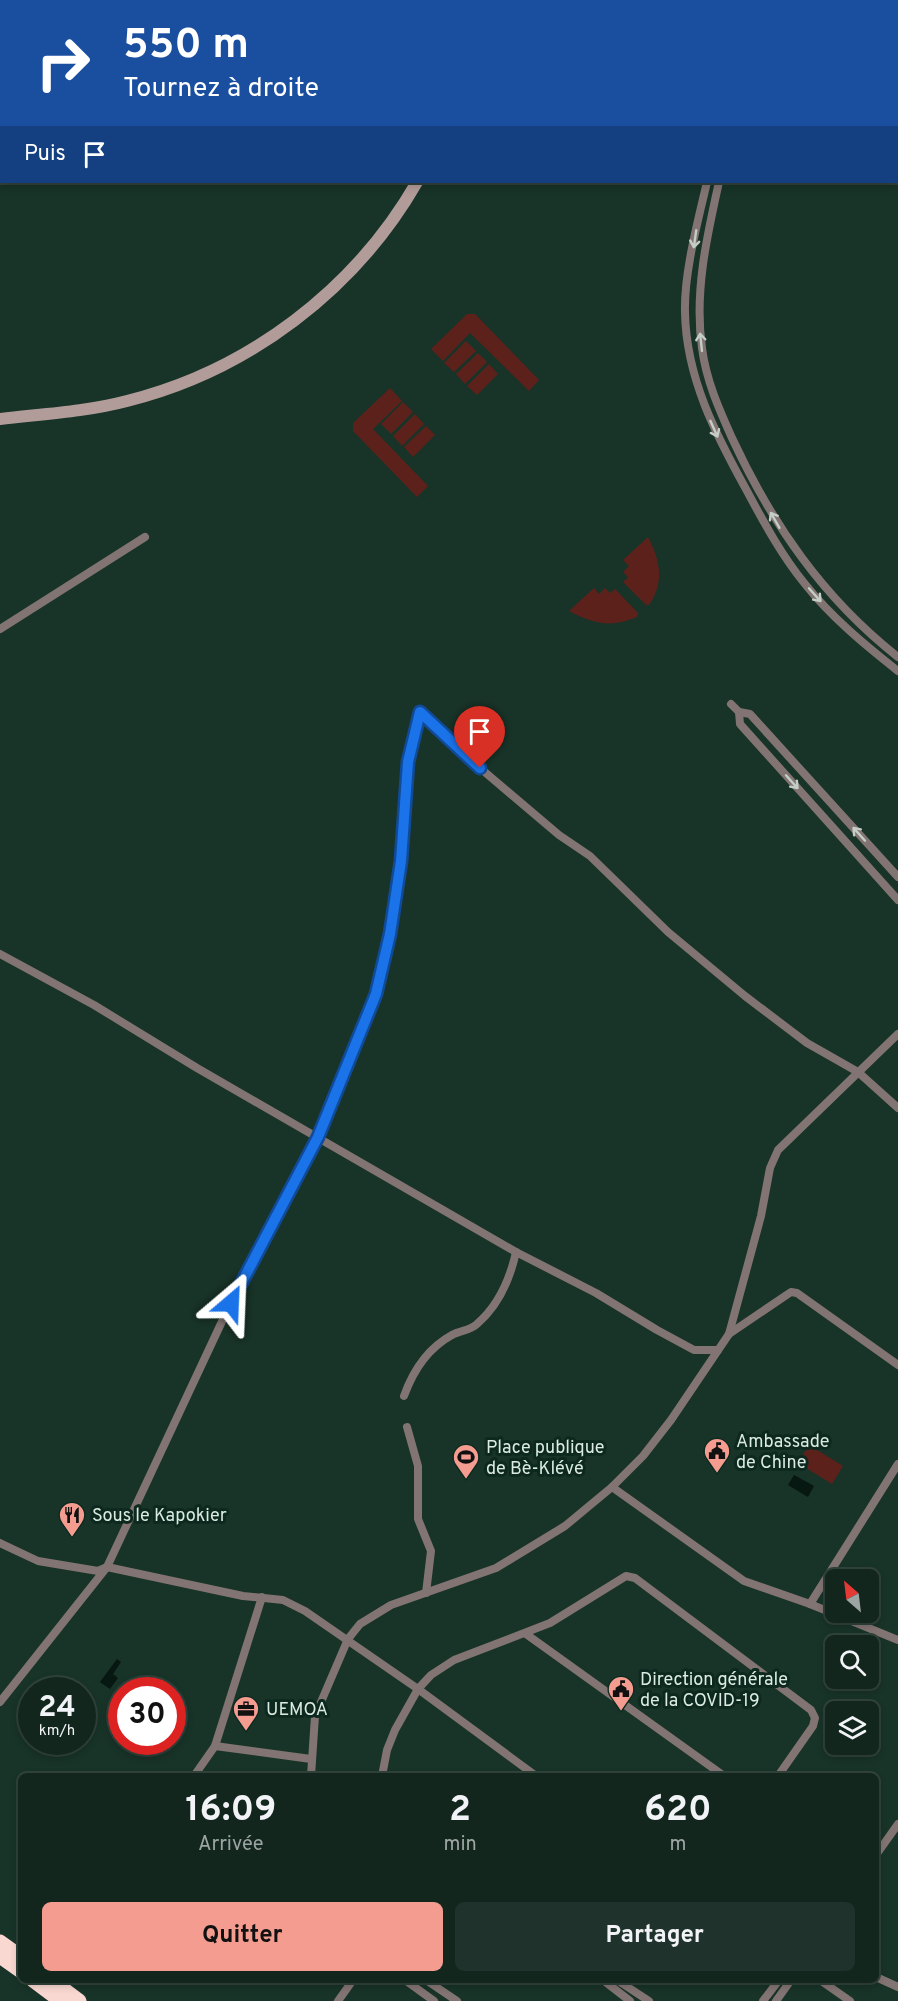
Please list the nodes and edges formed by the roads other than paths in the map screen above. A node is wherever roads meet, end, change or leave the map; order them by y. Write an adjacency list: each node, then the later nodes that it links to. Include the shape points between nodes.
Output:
1 (416, 183): 4 (main road, via 388,227 333,288 264,341 218,369 127,401)
2 (707, 183): 8 (street, one-way to 8, via 696,228 685,311 689,354 704,406 766,527 805,584 832,615)
3 (719, 183): 7 (street, one-way to 3, via 848,614 790,545 740,455 716,402 702,350 700,302 708,229)
4 (0, 419)
5 (145, 537): 6 (street)
6 (0, 629)
7 (898, 657)
8 (898, 671)
9 (731, 704): 10 (street)
10 (739, 712): 11 (street, one-way to 10, via 757,721 750,714); 12 (street, one-way to 12, via 740,724)
11 (898, 877)
12 (898, 900)
13 (0, 954): 17 (street)
14 (898, 1034): 15 (street)
15 (858, 1072): 16 (street); 17 (street, via 807,1043 745,996 668,932 590,856 559,835 420,712 408,762 401,861 390,934 376,994); 19 (street, via 777,1150)
16 (898, 1108)
17 (318, 1137): 18 (street); 27 (street, via 240,1282)
18 (516, 1252): 20 (street, via 694,1350); 22 (street, via 513,1270 500,1298 477,1324 432,1351 413,1371)
19 (729, 1334): 20 (street); 21 (street, via 794,1292)
20 (718, 1350): 25 (street, via 671,1420)
21 (898, 1365)
22 (404, 1395)
23 (407, 1427): 28 (street, via 418,1466 418,1519 431,1551)
24 (898, 1464): 30 (street)
25 (612, 1487): 28 (street, via 529,1550 496,1568); 30 (street, via 744,1581)
26 (0, 1543): 27 (street, via 38,1561 98,1571)
27 (107, 1567): 29 (street); 35 (street)
28 (426, 1593): 32 (street, via 374,1613)
29 (262, 1597): 32 (street, via 283,1600); 36 (street)
30 (810, 1604): 33 (street)
31 (526, 1634): 34 (street, via 454,1660 431,1674); 42 (street); 43 (street, via 578,1608 626,1576 635,1578 811,1710 813,1726)
32 (348, 1639): 34 (street); 37 (street, via 315,1716)
33 (898, 1640)
34 (418, 1689): 40 (street, via 391,1740); 41 (street)
35 (0, 1702)
36 (215, 1746): 37 (street); 38 (street)
37 (311, 1759): 39 (street)
38 (196, 1773)
39 (311, 1773)
40 (383, 1773)
41 (532, 1773)
42 (720, 1773)
43 (780, 1773)
44 (898, 1824): 45 (street)
45 (879, 1851)
46 (0, 1942): 48 (highway)
47 (0, 1956): 49 (highway)
48 (18, 1956)
49 (18, 1969)
50 (879, 1978): 61 (street)
51 (44, 1983): 62 (highway)
52 (46, 1983): 63 (highway)
53 (351, 1983): 64 (street)
54 (409, 1983): 65 (street)
55 (430, 1983): 66 (street)
56 (607, 1983): 67 (street)
57 (622, 1983): 68 (street)
58 (777, 1983): 69 (street)
59 (789, 1983): 70 (street)
60 (824, 1983): 71 (street)
61 (898, 1987)
62 (61, 2001)
63 (79, 2001)
64 (338, 2001)
65 (434, 2001)
66 (457, 2001)
67 (630, 2001)
68 (649, 2001)
69 (764, 2001)
70 (776, 2001)
71 (850, 2001)

